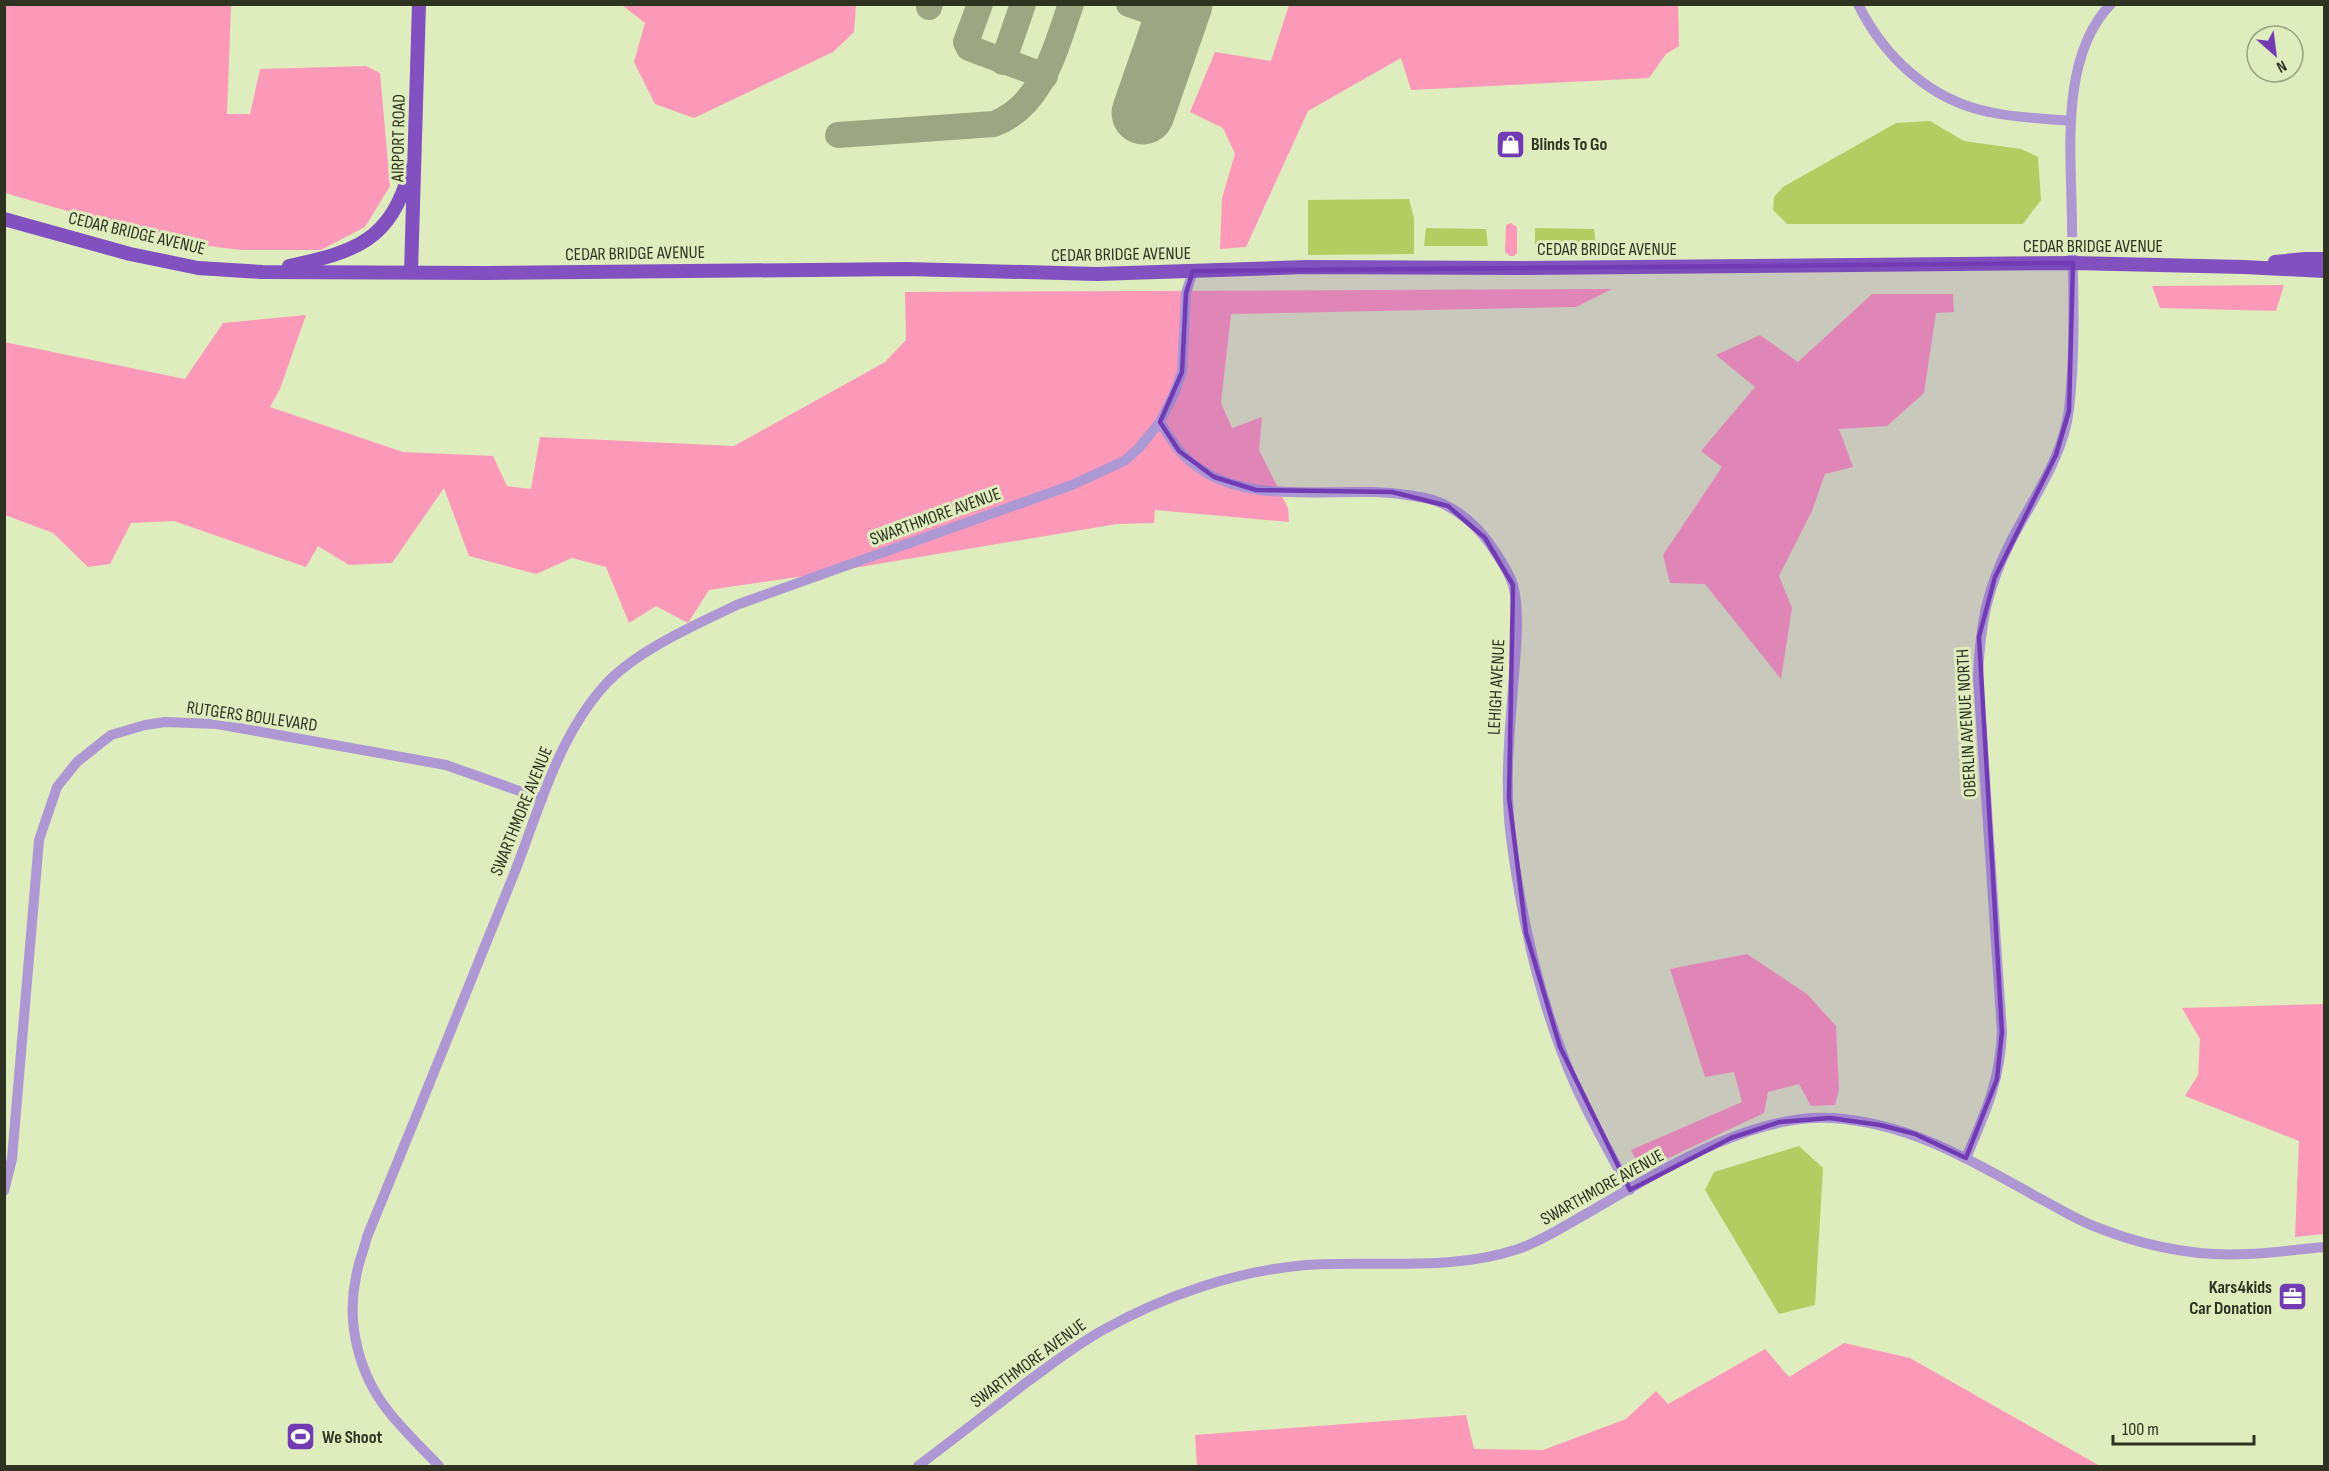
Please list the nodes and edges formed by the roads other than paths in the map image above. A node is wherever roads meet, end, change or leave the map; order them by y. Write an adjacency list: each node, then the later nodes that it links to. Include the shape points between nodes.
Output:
1 (419, 4): 5 (main road, AIRPORT ROAD)
2 (1858, 4): 4 (street, via 1878,39 1912,75 1933,90 1989,112)
3 (2111, 4): 4 (street, OBERLIN AVENUE NORTH, via 2082,53)
4 (2072, 121): 8 (street, OBERLIN AVENUE NORTH)
5 (417, 145): 12 (main road, via 404,192 374,235 342,254); 13 (main road, AIRPORT ROAD)
6 (4, 219): 12 (main road, CEDAR BRIDGE AVENUE, via 130,254 198,268)
7 (2325, 259): 9 (main road, CEDAR BRIDGE AVENUE)
8 (2073, 263): 9 (main road, CEDAR BRIDGE AVENUE); 10 (main road, CEDAR BRIDGE AVENUE); 16 (street, OBERLIN AVENUE NORTH, via 2069,411 2056,455 1995,577 1979,638 1978,677 2002,1032 1997,1079)
9 (2244, 267): 11 (main road, CEDAR BRIDGE AVENUE)
10 (1193, 271): 13 (main road, CEDAR BRIDGE AVENUE); 14 (street, SWARTHMORE AVENUE, via 1186,293 1182,372)
11 (2325, 271)
12 (262, 272): 13 (main road, CEDAR BRIDGE AVENUE)
13 (411, 272)
14 (1160, 422): 15 (street, SWARTHMORE AVENUE, via 1124,461 1072,485 740,604 668,640 604,686 560,754); 17 (street, LEHIGH AVENUE, via 1179,451 1214,477 1256,490 1392,492 1427,498 1448,506 1470,522 1498,555 1513,585 1516,609 1509,746 1510,836 1526,933 1546,1008 1576,1087)
15 (542, 799): 18 (street, RUTGERS BOULEVARD, via 446,765 217,724 165,722 111,735 77,762 57,787 39,840 12,1159); 20 (street, SWARTHMORE AVENUE, via 370,1230 356,1276 352,1306 362,1367 388,1411)
16 (1966, 1158): 17 (street, SWARTHMORE AVENUE, via 1915,1134 1881,1125 1830,1118 1780,1122 1731,1138); 19 (street, SWARTHMORE AVENUE, via 2086,1223 2160,1247 2247,1254)
17 (1630, 1190): 21 (street, SWARTHMORE AVENUE, via 1524,1248 1497,1256 1445,1262 1282,1268 1213,1283 1153,1305 1068,1352)
18 (4, 1191)
19 (2325, 1247)
20 (440, 1467)
21 (918, 1467)

